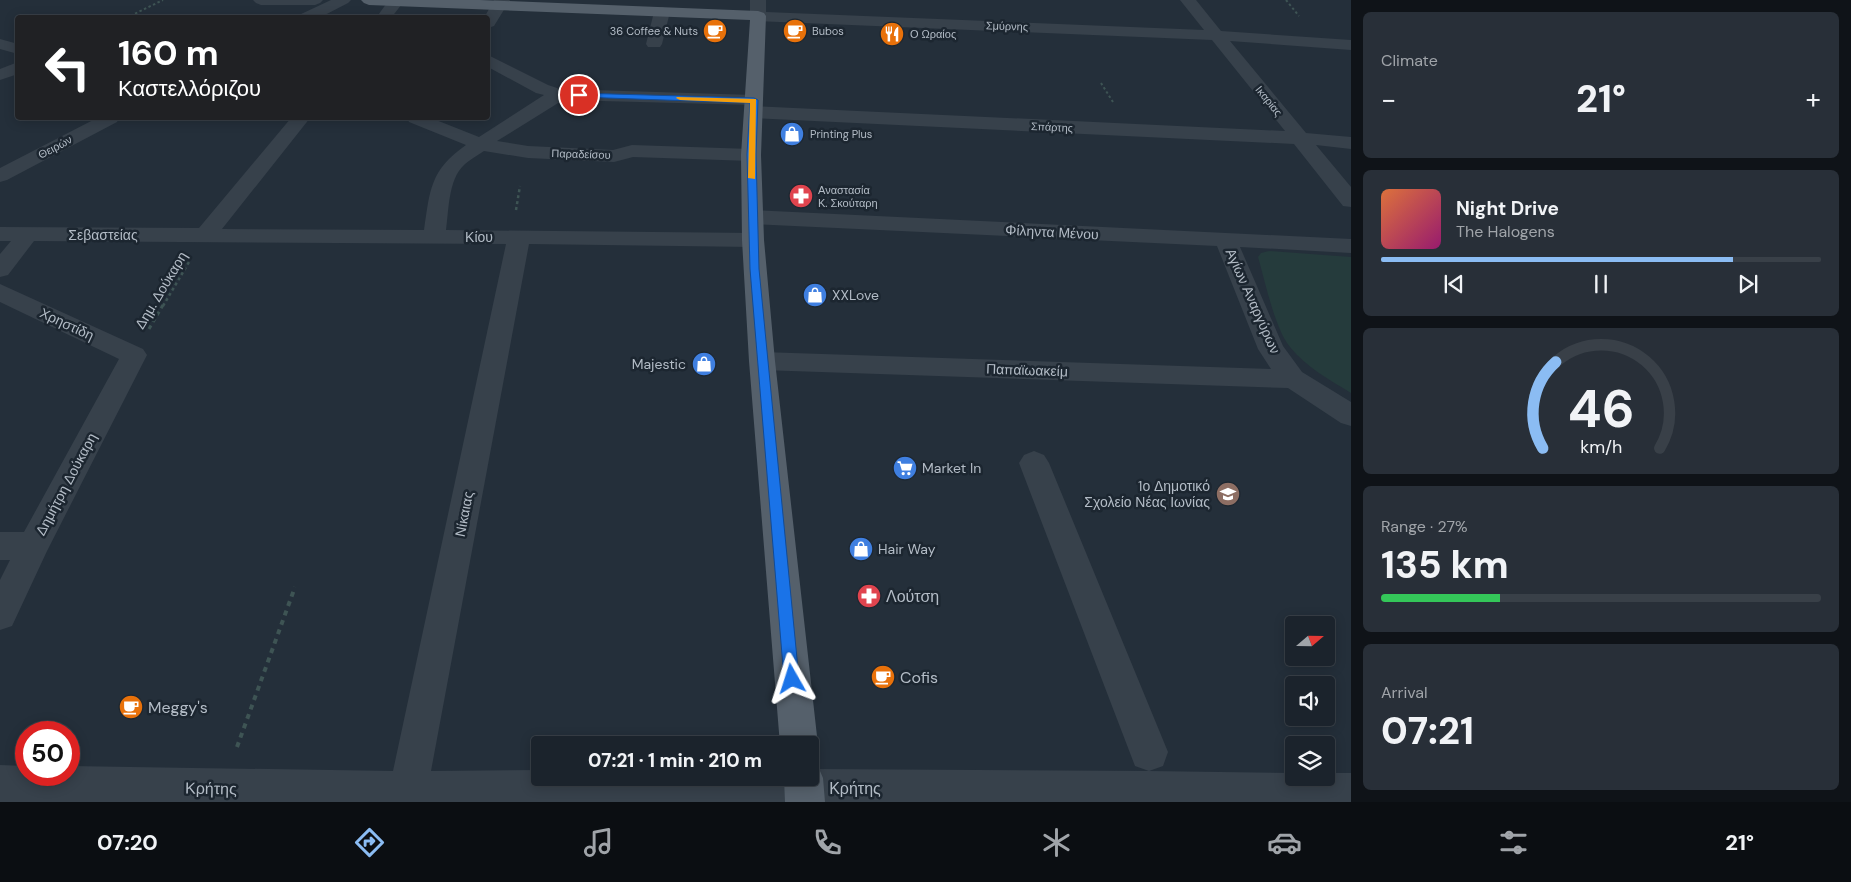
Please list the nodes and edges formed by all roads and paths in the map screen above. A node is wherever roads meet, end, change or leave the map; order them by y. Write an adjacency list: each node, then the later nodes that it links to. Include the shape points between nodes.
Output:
1 (163, 0): 11 (path)
2 (261, 0): 3 (street)
3 (314, 0)
4 (343, 0): 12 (street)
5 (369, 0): 7 (main road, Σμύρνης)
6 (1188, 0): 15 (street, Ικαρίας)
7 (397, 1): 8 (main road, Σμύρνης); 13 (street)
8 (500, 3): 10 (main road, Σμύρνης); 14 (street)
9 (758, 8): 10 (main road, Σμύρνης); 15 (street, Σμύρνης); 24 (main road)
10 (662, 12): 17 (street)
11 (132, 15)
12 (311, 15)
13 (385, 15)
14 (490, 20)
15 (1216, 35): 18 (street, Σμύρνης); 28 (street, Ικαρίας)
16 (0, 44): 19 (street)
17 (654, 44)
18 (1351, 45)
19 (15, 48)
20 (490, 61): 23 (street, Σπάρτης, via 542,89)
21 (15, 68): 22 (street)
22 (0, 75)
23 (559, 94): 24 (street, Σπάρτης); 30 (street)
24 (754, 106): 28 (street, Σπάρτης); 31 (main road)
25 (106, 120): 32 (street, Θειρών)
26 (299, 120): 37 (street)
27 (421, 120): 30 (street, Παραδείσου)
28 (1300, 138): 29 (street, Σπάρτης); 33 (street, Ικαρίας)
29 (1351, 143)
30 (482, 145): 31 (street, Παραδείσου, via 528,152 614,156 632,150); 38 (street, via 456,162 447,174 440,194)
31 (752, 154): 34 (main road)
32 (0, 176)
33 (1351, 201)
34 (753, 229): 39 (street, Κίου); 40 (street, Φίληντα Μένου); 45 (main road)
35 (0, 234): 36 (street, Σεβαστείας)
36 (28, 234): 37 (street, Σεβαστείας); 42 (street)
37 (205, 236): 38 (street, Κίου); 44 (path, Δημ. Δούκαρη)
38 (434, 236): 39 (street, Κίου)
39 (519, 237): 58 (street, Νίκαιας)
40 (1226, 240): 41 (street, Φίληντα Μένου); 46 (street, Αγίων Αναργύρων, via 1272,349)
41 (1351, 246)
42 (0, 270)
43 (0, 292): 44 (street, Χρηστίδη)
44 (134, 355): 50 (street, Δημήτρη Δούκαρη)
45 (762, 361): 46 (street, Παπαϊωακείμ); 53 (main road)
46 (1293, 379): 47 (street, Αγίων Αναργύρων)
47 (1351, 416)
48 (1034, 463): 54 (street)
49 (0, 546): 50 (street)
50 (33, 546): 52 (street, Δημήτρη Δούκαρη)
51 (295, 587): 56 (path)
52 (0, 615)
53 (798, 736)
54 (1149, 752)
55 (0, 785): 56 (street, Κρήτης)
56 (222, 788): 58 (street, Κρήτης)
57 (804, 789): 58 (street, Κρήτης); 59 (street, Κρήτης)
58 (408, 791)
59 (1351, 793)

